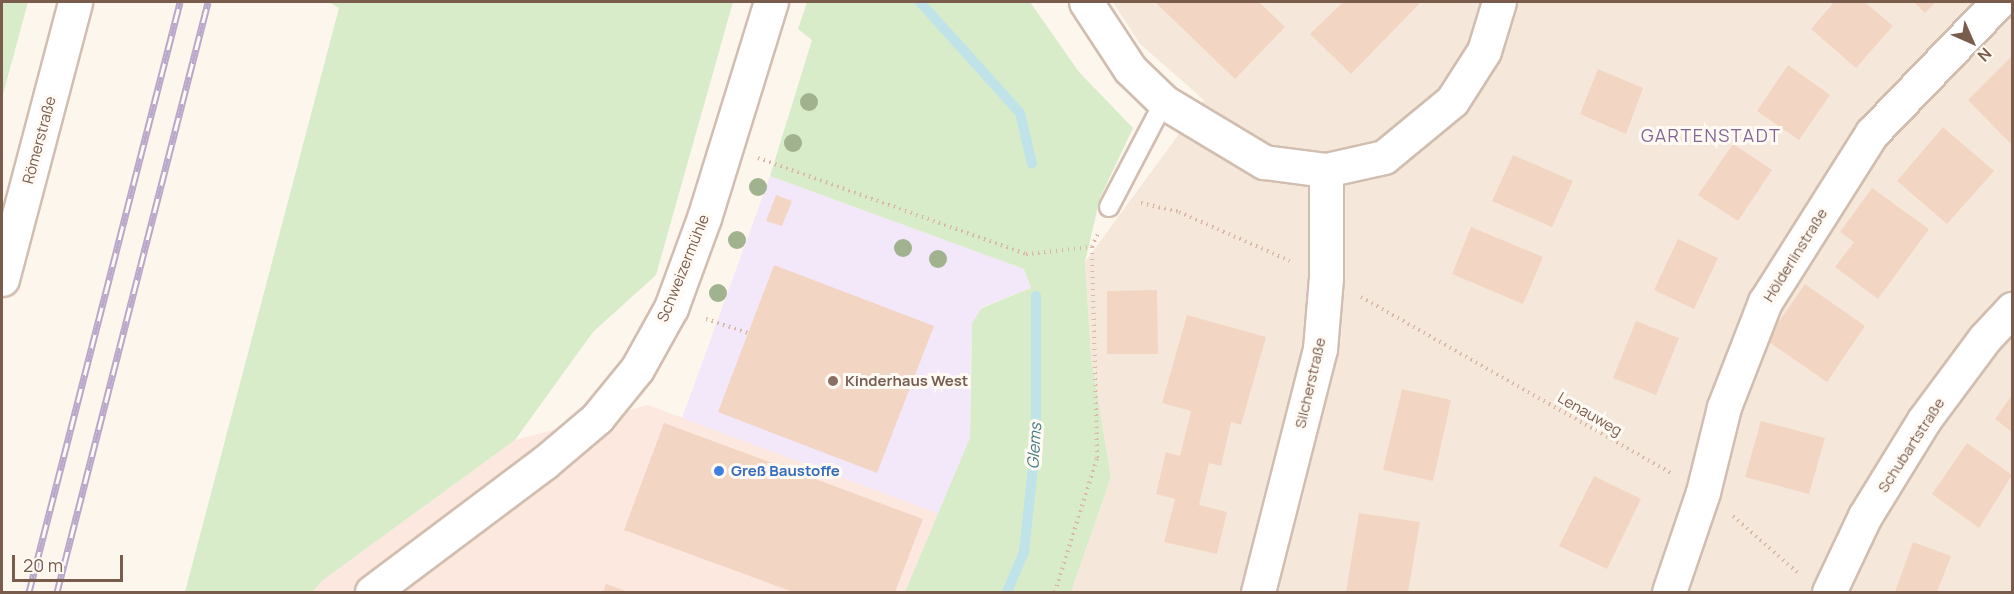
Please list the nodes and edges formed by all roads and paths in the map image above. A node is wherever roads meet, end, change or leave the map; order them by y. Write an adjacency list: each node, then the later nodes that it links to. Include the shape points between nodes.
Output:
1 (75, 2): 13 (street, Römerstraße)
2 (771, 2): 7 (street, Schweizermühle)
3 (1086, 2): 6 (street, via 1130,69)
4 (1499, 2): 8 (street, via 1484,51 1452,101 1384,157)
5 (1998, 2): 17 (street, Hölderlinstraße, via 1872,132 1765,302 1724,407)
6 (1164, 102): 8 (street, via 1264,162); 9 (lane)
7 (726, 147): 11 (path, via 1026,254); 14 (street, Schweizermühle)
8 (1326, 170): 12 (street, Silcherstraße)
9 (1109, 207): 11 (path)
10 (1179, 212): 12 (path, Lenauweg)
11 (1092, 247): 19 (path, via 1097,458)
12 (1326, 277): 17 (path, Lenauweg); 20 (street, Silcherstraße, via 1320,349)
13 (2, 279)
14 (670, 308): 16 (path); 18 (street, Schweizermühle, via 637,369 597,418 544,463)
15 (2013, 309): 22 (street, Schubartstraße, via 1985,338 1924,420 1865,516)
16 (748, 333)
17 (1703, 492): 21 (street, Hölderlinstraße); 22 (path, Lenauweg, via 1809,583)
18 (372, 592)
19 (1055, 592)
20 (1258, 592)
21 (1669, 592)
22 (1828, 592)

